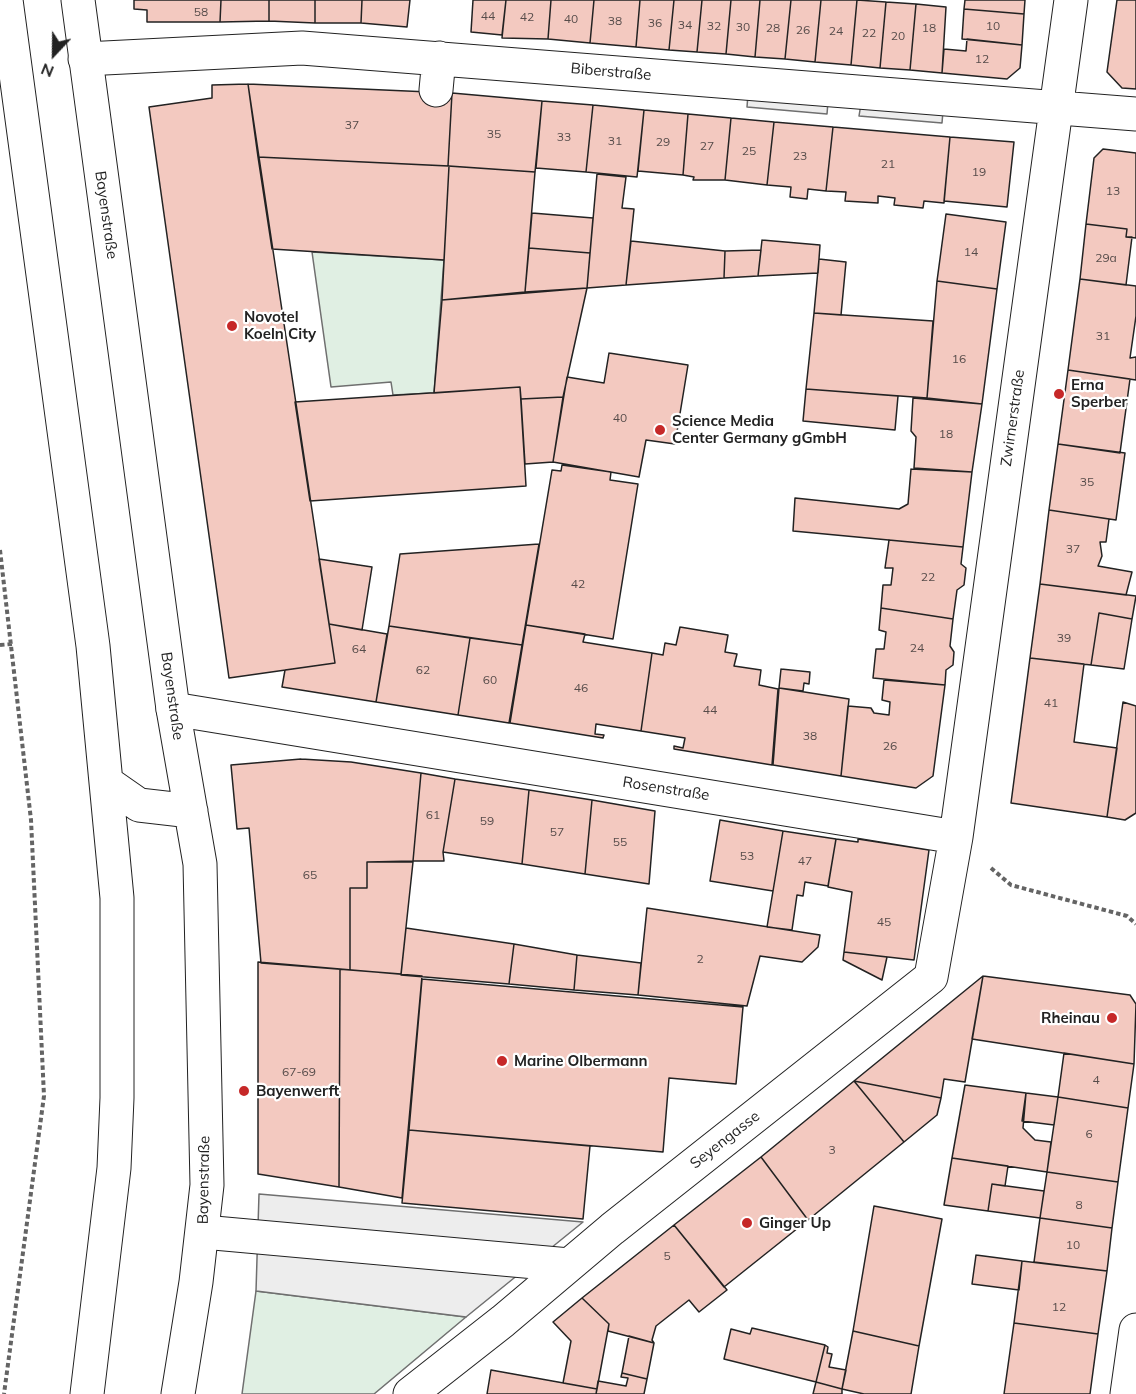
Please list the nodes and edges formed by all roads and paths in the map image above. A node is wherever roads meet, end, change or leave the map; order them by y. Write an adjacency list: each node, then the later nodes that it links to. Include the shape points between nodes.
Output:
1 (6, 0): 13 (street, via 92,634)
2 (78, 0): 5 (street, Bayenstraße)
3 (1071, 0): 7 (street, Zwirnerstraße)
4 (439, 58): 5 (street, Biberstraße, via 302,48); 6 (street); 7 (street, Biberstraße)
5 (85, 59): 12 (street, Bayenstraße)
6 (436, 90)
7 (1056, 106): 8 (street, Biberstraße); 15 (street, Zwirnerstraße)
8 (1136, 114)
9 (0, 550): 10 (path)
10 (12, 644): 11 (path); 20 (path, via 32,820 44,1096)
11 (0, 645)
12 (173, 709): 14 (street, Bayenstraße); 15 (street, Rosenstraße)
13 (106, 782): 14 (street, via 139,805); 21 (street, via 117,898 117,1098 114,1168)
14 (191, 811): 17 (street, Bayenstraße, via 200,864 207,1185)
15 (956, 837): 16 (path, via 1011,885 1127,916); 18 (street, Seyengasse, via 931,977)
16 (1136, 924)
17 (203, 1232): 18 (street); 22 (street, Bayenstraße)
18 (569, 1265): 23 (street, Seyengasse)
19 (1136, 1330): 24 (street)
20 (4, 1394)
21 (87, 1394)
22 (178, 1394)
23 (410, 1394)
24 (1127, 1394)

